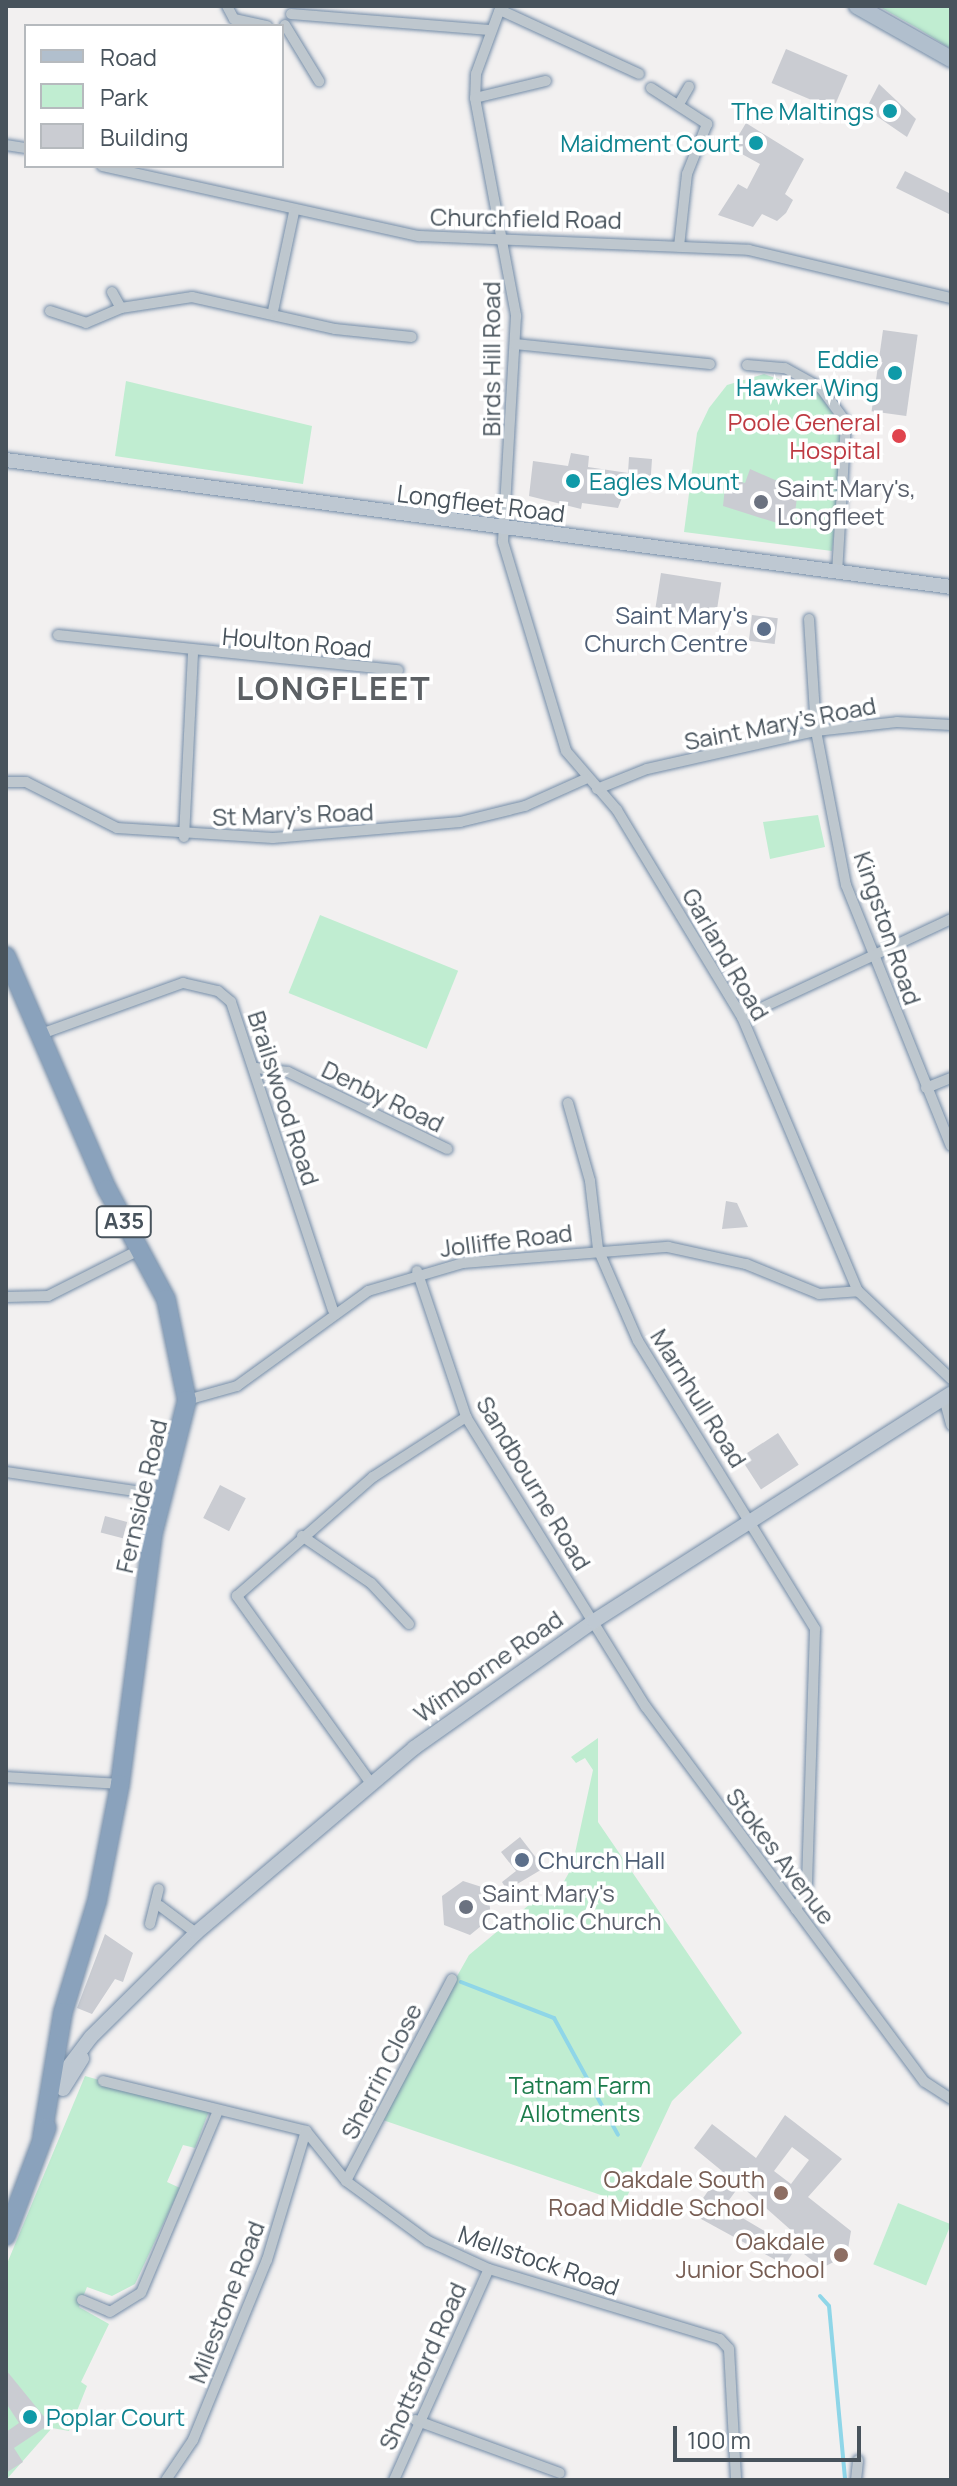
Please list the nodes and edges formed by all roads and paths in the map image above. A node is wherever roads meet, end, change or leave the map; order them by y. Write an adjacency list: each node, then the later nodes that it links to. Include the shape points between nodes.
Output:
1 (227, 6): 5 (street)
2 (857, 6): 8 (main road)
3 (500, 8): 7 (street, Birds Hill Road); 9 (street)
4 (289, 10): 7 (street)
5 (231, 23)
6 (284, 28): 10 (street)
7 (489, 30): 14 (street, Birds Hill Road)
8 (951, 59)
9 (639, 74)
10 (319, 81)
11 (546, 81): 14 (street)
12 (689, 87): 15 (street)
13 (651, 88): 15 (street)
14 (475, 98): 18 (street, Birds Hill Road)
15 (679, 104): 19 (street, via 702,118 708,131 687,174)
16 (110, 168): 17 (street, Churchfield Road)
17 (294, 212): 18 (street, Churchfield Road, via 419,236); 24 (street)
18 (507, 239): 19 (street, Churchfield Road); 26 (street, Birds Hill Road)
19 (679, 247): 21 (street, Churchfield Road, via 749,250)
20 (112, 292): 22 (street)
21 (951, 298)
22 (121, 308): 23 (street, via 86,323); 24 (street, via 192,297)
23 (50, 311)
24 (273, 311): 25 (street, via 335,329)
25 (412, 337)
26 (515, 344): 27 (street); 30 (street, Birds Hill Road)
27 (710, 364)
28 (747, 365): 31 (street, via 785,368 821,388 846,422)
29 (6, 460): 30 (main road, Longfleet Road)
30 (502, 528): 31 (main road, Longfleet Road); 39 (street, Garland Road, via 566,751)
31 (837, 573): 32 (main road, Longfleet Road)
32 (951, 587)
33 (809, 619): 38 (street, Kingston Road)
34 (58, 635): 35 (street, Houlton Road)
35 (193, 654): 36 (street, Houlton Road); 42 (street, Houlton Road)
36 (398, 670)
37 (951, 727): 38 (street, Saint Mary's Road, via 897,722)
38 (816, 731): 41 (street, Saint Mary's Road, via 619,781); 45 (street, Kingston Road, via 846,885)
39 (585, 779): 41 (street, Garland Road); 42 (street, St Mary's Road, via 525,806 460,822 303,837)
40 (6, 782): 42 (street, St Mary's Road, via 26,782 117,828)
41 (599, 791): 47 (street, Garland Road)
42 (184, 837)
43 (951, 919): 45 (street)
44 (6, 956): 46 (highway, Fernside Road / A35)
45 (873, 957): 47 (street); 51 (street, Kingston Road)
46 (12, 984): 48 (highway, Fernside Road / A35)
47 (742, 1017): 58 (street, Garland Road)
48 (41, 1034): 49 (street, Brailswood Road, via 164,988 201,984 231,1002); 56 (highway, Fernside Road / A35)
49 (256, 1068): 54 (street, Denby Road, via 288,1072); 60 (street, Brailswood Road)
50 (951, 1078): 51 (street)
51 (926, 1088): 53 (street, Kingston Road)
52 (568, 1103): 55 (street, Marnhull Road, via 590,1181)
53 (951, 1146)
54 (447, 1149)
55 (598, 1249): 57 (street, Jolliffe Road); 58 (street, Jolliffe Road, via 698,1252 819,1294); 68 (street, Marnhull Road, via 657,1376)
56 (139, 1250): 59 (street, via 48,1296); 63 (highway, Fernside Road / A35, via 178,1332)
57 (417, 1271): 60 (street, Jolliffe Road); 64 (street, Sandbourne Road)
58 (858, 1291): 61 (street, Garland Road)
59 (6, 1297)
60 (333, 1310): 63 (street, Jolliffe Road, via 237,1386)
61 (951, 1379)
62 (948, 1396): 65 (street); 68 (main road, Wimborne Road)
63 (187, 1400): 67 (highway, Fernside Road / A35)
64 (466, 1417): 69 (street, via 373,1477); 70 (street, Sandbourne Road)
65 (951, 1425)
66 (6, 1472): 67 (street)
67 (162, 1495): 74 (highway, Fernside Road / A35)
68 (753, 1520): 70 (main road, Wimborne Road); 77 (street, Marnhull Road, via 815,1629 807,1886)
69 (302, 1536): 71 (street, via 371,1583); 73 (street, via 237,1603)
70 (594, 1621): 73 (main road, Wimborne Road); 77 (street, Stokes Avenue, via 646,1707)
71 (409, 1624)
72 (6, 1777): 74 (street)
73 (370, 1782): 79 (main road, Wimborne Road)
74 (120, 1784): 82 (highway, Fernside Road / A35, via 61,2028)
75 (159, 1889): 76 (street)
76 (160, 1906): 78 (street); 79 (street)
77 (796, 1910): 84 (street, Stokes Avenue, via 934,2093)
78 (150, 1924)
79 (196, 1933): 81 (main road, Wimborne Road)
80 (452, 1979): 87 (street, Sherrin Close)
81 (96, 2033): 82 (main road, Wimborne Road); 82 (main road, Wimborne Road)
82 (59, 2080): 88 (highway, Wimborne Road / A35)
83 (103, 2081): 85 (street)
84 (951, 2099)
85 (217, 2113): 86 (street); 90 (street, via 141,2293 110,2312)
86 (306, 2131): 87 (street, Mellstock Road); 94 (street, Milestone Road, via 267,2260 193,2440)
87 (346, 2181): 89 (street, Mellstock Road, via 428,2241)
88 (6, 2236)
89 (489, 2269): 91 (street, Shottsford Road); 96 (street, Mellstock Road, via 726,2343)
90 (82, 2300)
91 (415, 2420): 93 (street); 95 (street, Shottsford Road)
92 (858, 2460): 97 (street)
93 (560, 2473)
94 (166, 2480)
95 (394, 2480)
96 (736, 2480)
97 (856, 2480)

